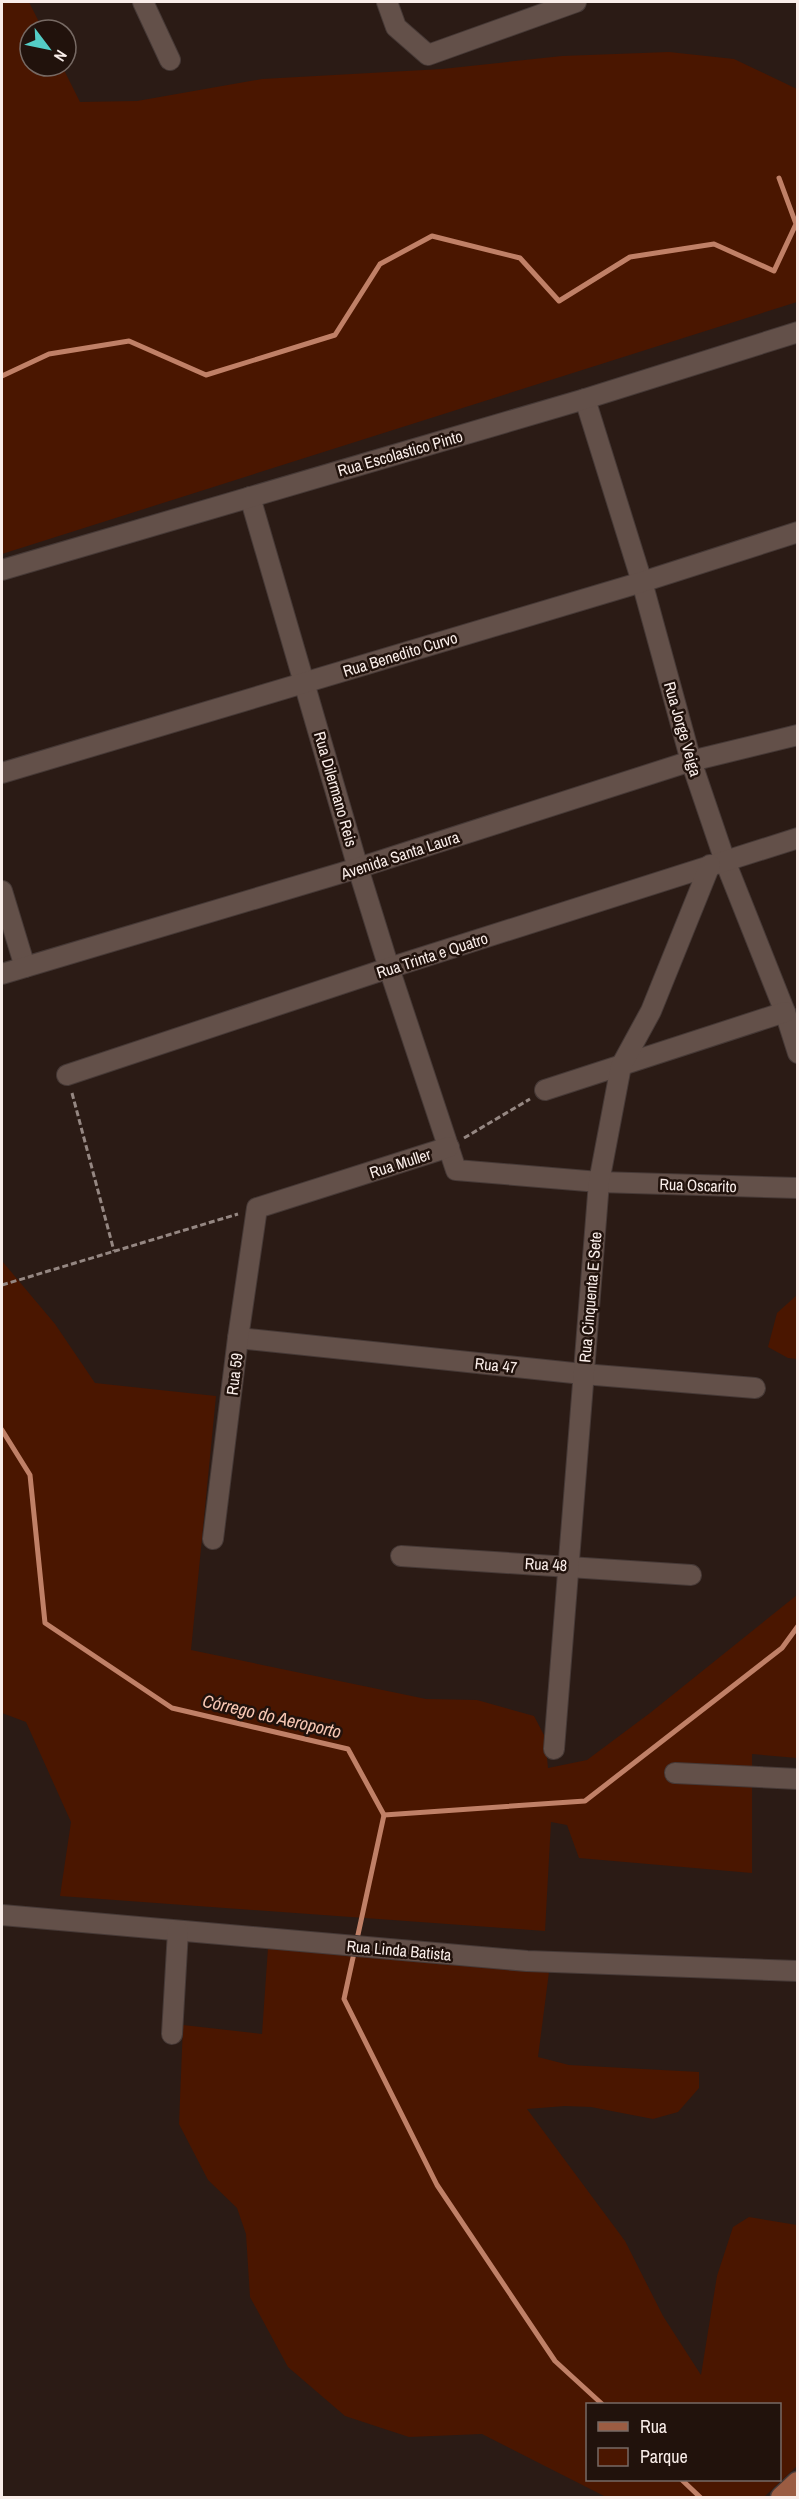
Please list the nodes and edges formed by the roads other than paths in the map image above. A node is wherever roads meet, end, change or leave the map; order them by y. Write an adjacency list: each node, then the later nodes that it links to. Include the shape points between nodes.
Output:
1 (143, 2): 4 (street)
2 (387, 2): 3 (street, via 396,27 428,55)
3 (576, 2)
4 (170, 60)
5 (798, 332): 6 (street, Rua Escolastico Pinto)
6 (585, 399): 7 (street, Rua Escolastico Pinto); 10 (street, Rua Jorge Veiga)
7 (250, 498): 9 (street, Rua Escolastico Pinto); 11 (street, Rua Dilermano Reis)
8 (798, 532): 10 (street, Rua Benedito Curvo)
9 (2, 570)
10 (642, 582): 11 (street, Rua Benedito Curvo); 13 (street, Rua Jorge Veiga)
11 (305, 682): 14 (street, Rua Benedito Curvo); 17 (street, Rua Dilermano Reis)
12 (798, 735): 13 (street, Avenida Santa Laura)
13 (691, 761): 16 (street, Rua Jorge Veiga); 17 (street, Avenida Santa Laura)
14 (2, 774)
15 (798, 838): 16 (street, Rua Trinta e Quatro)
16 (718, 863): 20 (street, Rua Trinta e Quatro); 22 (street, Rua Jorge Veiga); 24 (street, Rua Cinquenta E Sete, via 651,1011)
17 (358, 868): 19 (street, Avenida Santa Laura); 20 (street, Rua Dilermano Reis)
18 (2, 891): 19 (street)
19 (26, 967): 21 (street, Avenida Santa Laura)
20 (389, 968): 25 (street, Rua Trinta e Quatro); 27 (street, Rua Dilermano Reis)
21 (2, 974)
22 (785, 1012): 23 (street, Rua Jorge Veiga); 24 (street)
23 (798, 1053)
24 (621, 1066): 26 (street); 28 (street, Rua Cinquenta E Sete)
25 (67, 1075)
26 (545, 1090)
27 (449, 1148): 28 (street, Rua Oscarito, via 456,1170); 30 (street, Rua Muller)
28 (599, 1182): 29 (street, Rua Oscarito); 32 (street, Rua Cinquenta E Sete)
29 (798, 1188)
30 (257, 1208): 31 (street, Rua 59)
31 (238, 1338): 32 (street, Rua 47); 34 (street, Rua 59)
32 (583, 1374): 33 (street, Rua 47); 36 (street, Rua Cinquenta E Sete)
33 (754, 1388)
34 (213, 1539)
35 (401, 1556): 36 (street, Rua 48)
36 (569, 1566): 37 (street, Rua 48); 38 (street, Rua Cinquenta E Sete)
37 (691, 1575)
38 (554, 1749)
39 (675, 1773): 40 (street)
40 (798, 1779)
41 (2, 1915): 42 (street, Rua Linda Batista)
42 (178, 1930): 43 (street, Rua Linda Batista, via 526,1960); 44 (street)
43 (798, 1971)
44 (172, 2034)
45 (798, 2484): 46 (main road)
46 (783, 2498)

